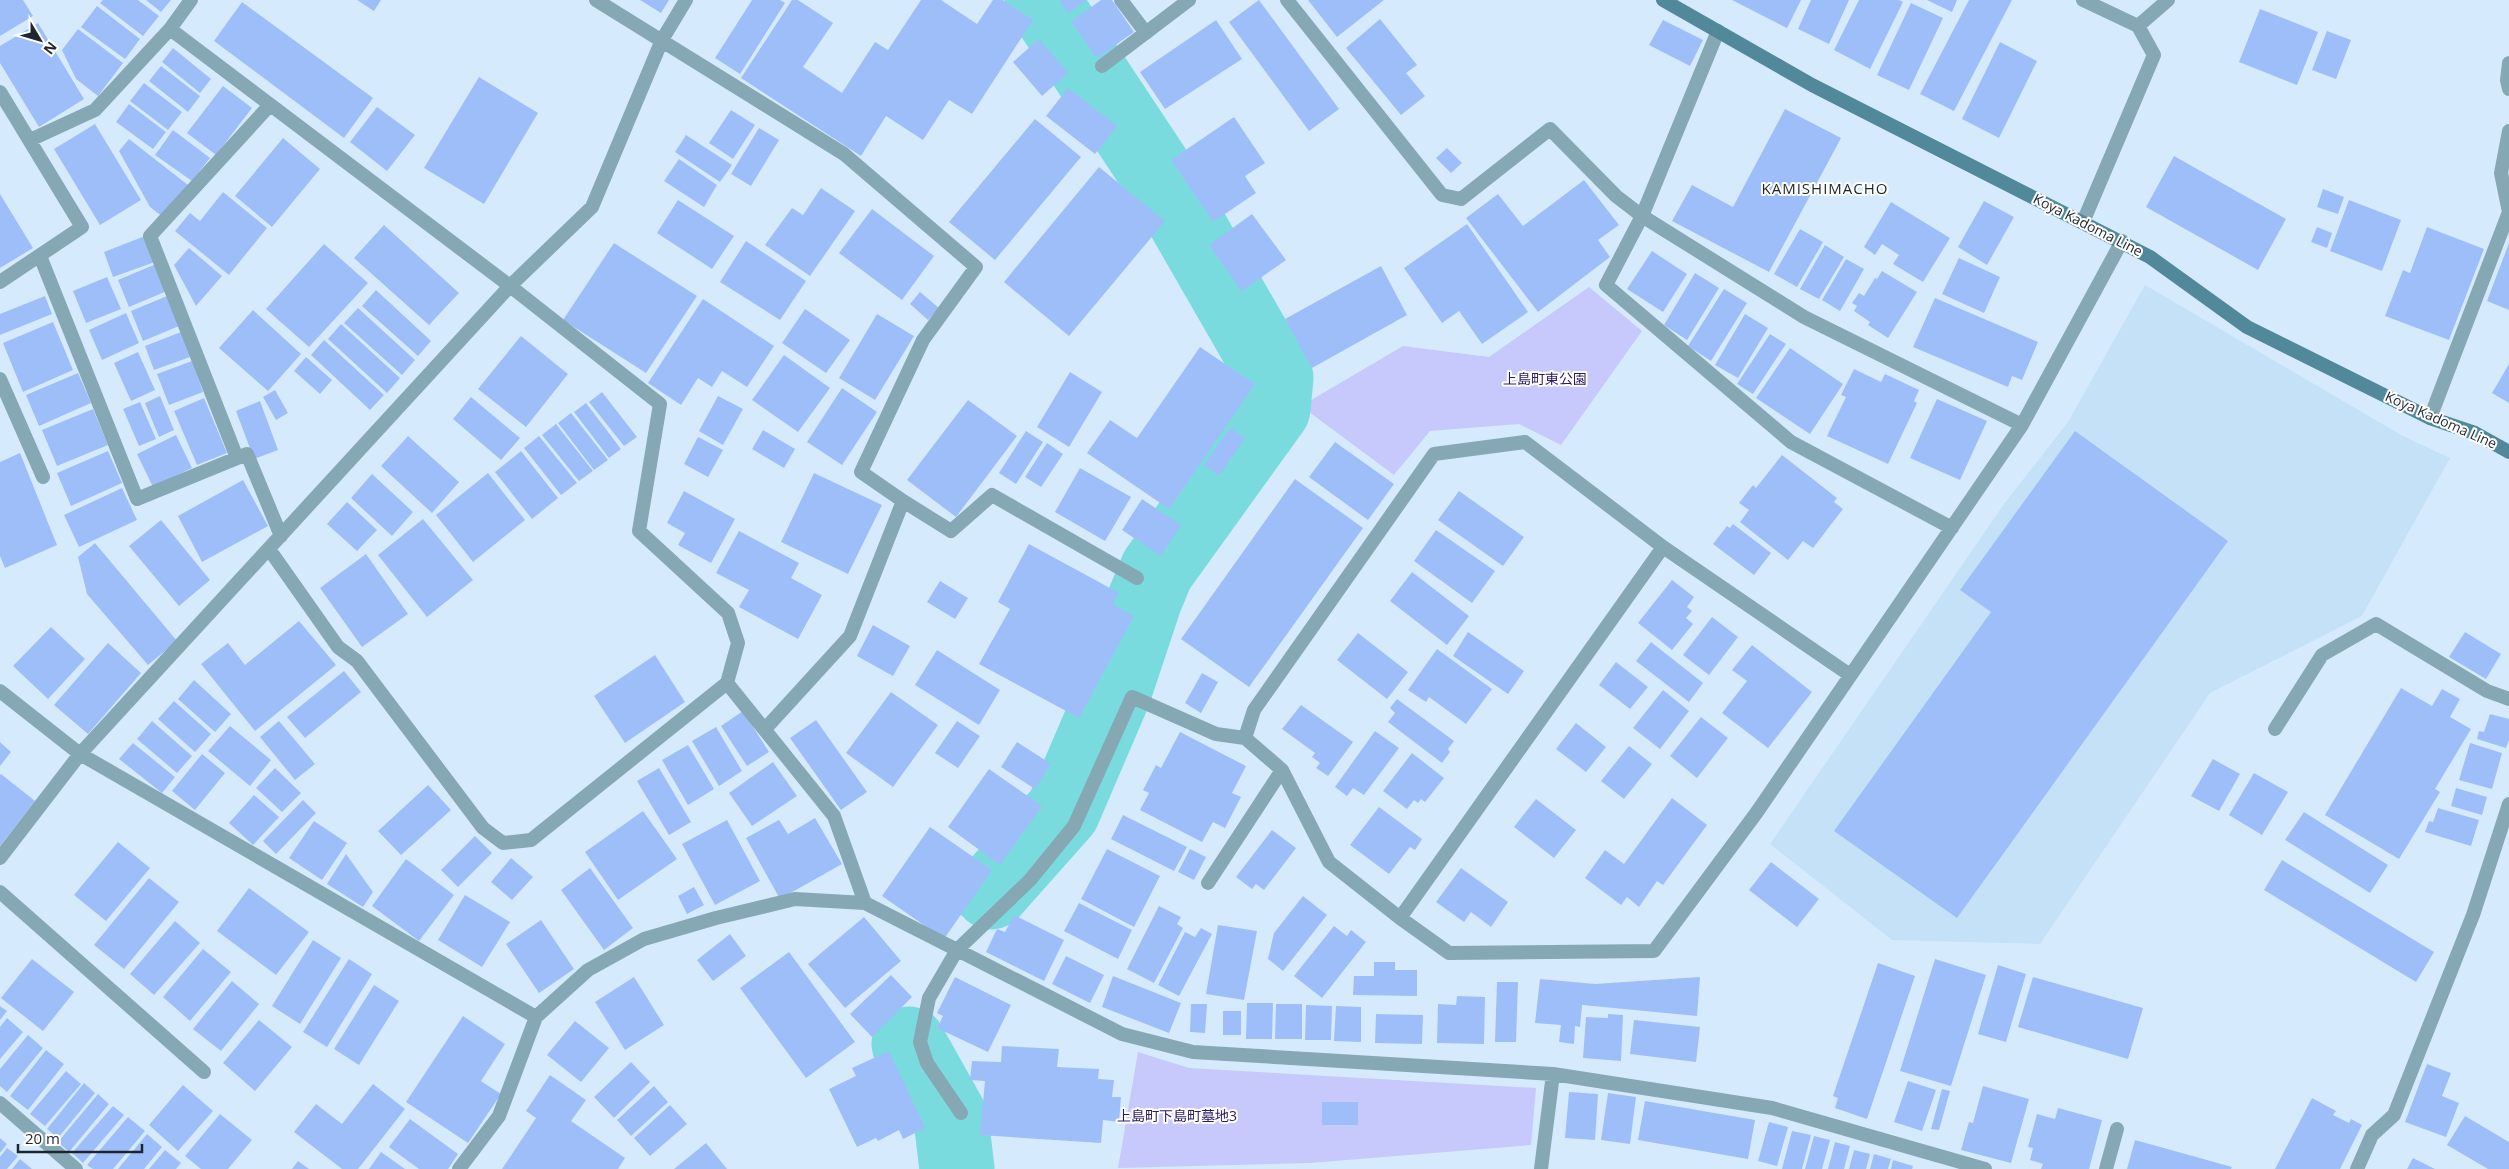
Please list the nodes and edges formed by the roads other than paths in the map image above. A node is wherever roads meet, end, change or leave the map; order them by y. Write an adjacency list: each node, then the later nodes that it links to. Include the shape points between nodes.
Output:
1 (191, 0): 11 (street)
2 (596, 0): 14 (street)
3 (686, 0): 14 (street)
4 (1121, 0): 13 (street)
5 (1190, 0): 13 (street)
6 (1287, 0): 22 (street, via 1442,195 1461,199 1550,130 1616,196)
7 (1663, 0): 12 (main road, Koya Kadoma Line)
8 (2082, 0): 10 (street)
9 (2168, 0): 10 (street)
10 (2138, 26): 23 (street, via 2154,55)
11 (170, 29): 19 (street); 21 (street, via 95,110)
12 (1718, 31): 22 (street); 23 (main road, Koya Kadoma Line, via 1812,85)
13 (1146, 33): 16 (street)
14 (662, 40): 27 (street, via 592,207); 34 (street, via 844,154 976,267 923,340 861,472)
15 (2509, 63): 17 (street)
16 (1102, 66)
17 (2509, 88)
18 (0, 92): 21 (street)
19 (270, 105): 27 (street); 32 (street, via 150,236)
20 (2509, 131): 29 (street, via 2502,173 2509,212)
21 (30, 140): 25 (street, via 82,227)
22 (1642, 216): 30 (street, via 1804,317); 35 (street, via 1606,284 1791,442)
23 (2084, 222): 24 (main road, Koya Kadoma Line)
24 (2122, 241): 29 (main road, Koya Kadoma Line, via 2150,257 2247,327); 30 (street)
25 (40, 256): 26 (street); 32 (street, via 137,499)
26 (0, 282)
27 (510, 286): 36 (street); 41 (street, via 660,404 639,531 728,614 738,644)
28 (0, 379): 33 (street)
29 (2430, 418): 31 (main road, Koya Kadoma Line, via 2475,433)
30 (2022, 425): 35 (street)
31 (2509, 452)
32 (238, 458): 36 (street, via 247,454)
33 (43, 477)
34 (903, 501): 39 (street, via 951,531 992,494); 44 (street, via 850,636)
35 (1952, 528): 40 (street)
36 (281, 536): 38 (street)
37 (1664, 547): 40 (street); 46 (street, via 1525,442 1434,454 1254,710); 54 (street)
38 (269, 550): 41 (street, via 338,647 357,661 483,828 503,843 531,840); 47 (street)
39 (1137, 578)
40 (1850, 676): 54 (street, via 1757,812 1654,951 1449,952)
41 (728, 683): 44 (street)
42 (0, 691): 47 (street)
43 (2509, 699): 45 (street, via 2487,691 2376,624 2322,655)
44 (765, 729): 53 (street, via 834,816)
45 (2275, 730)
46 (1245, 738): 48 (street); 55 (street, via 1216,734 1132,697 1074,826 1030,880)
47 (80, 754): 50 (street); 56 (street)
48 (1282, 770): 51 (street); 54 (street, via 1329,862)
49 (2509, 804): 67 (street, via 2473,915 2394,1115 2372,1135)
50 (0, 858)
51 (1208, 883)
52 (0, 892): 57 (street)
53 (865, 903): 55 (street); 56 (street, via 795,899 644,940 588,970)
54 (1400, 918)
55 (957, 950): 58 (street, via 1122,1034 1193,1052); 60 (street, via 928,998 920,1042 927,1064)
56 (536, 1017): 63 (street, via 499,1116)
57 (204, 1072)
58 (1553, 1074): 64 (street); 65 (street, via 1772,1108)
59 (0, 1104): 62 (street)
60 (961, 1114)
61 (2117, 1129): 66 (street)
62 (76, 1169)
63 (459, 1169)
64 (1541, 1169)
65 (1985, 1169)
66 (2106, 1169)
67 (2356, 1169)

